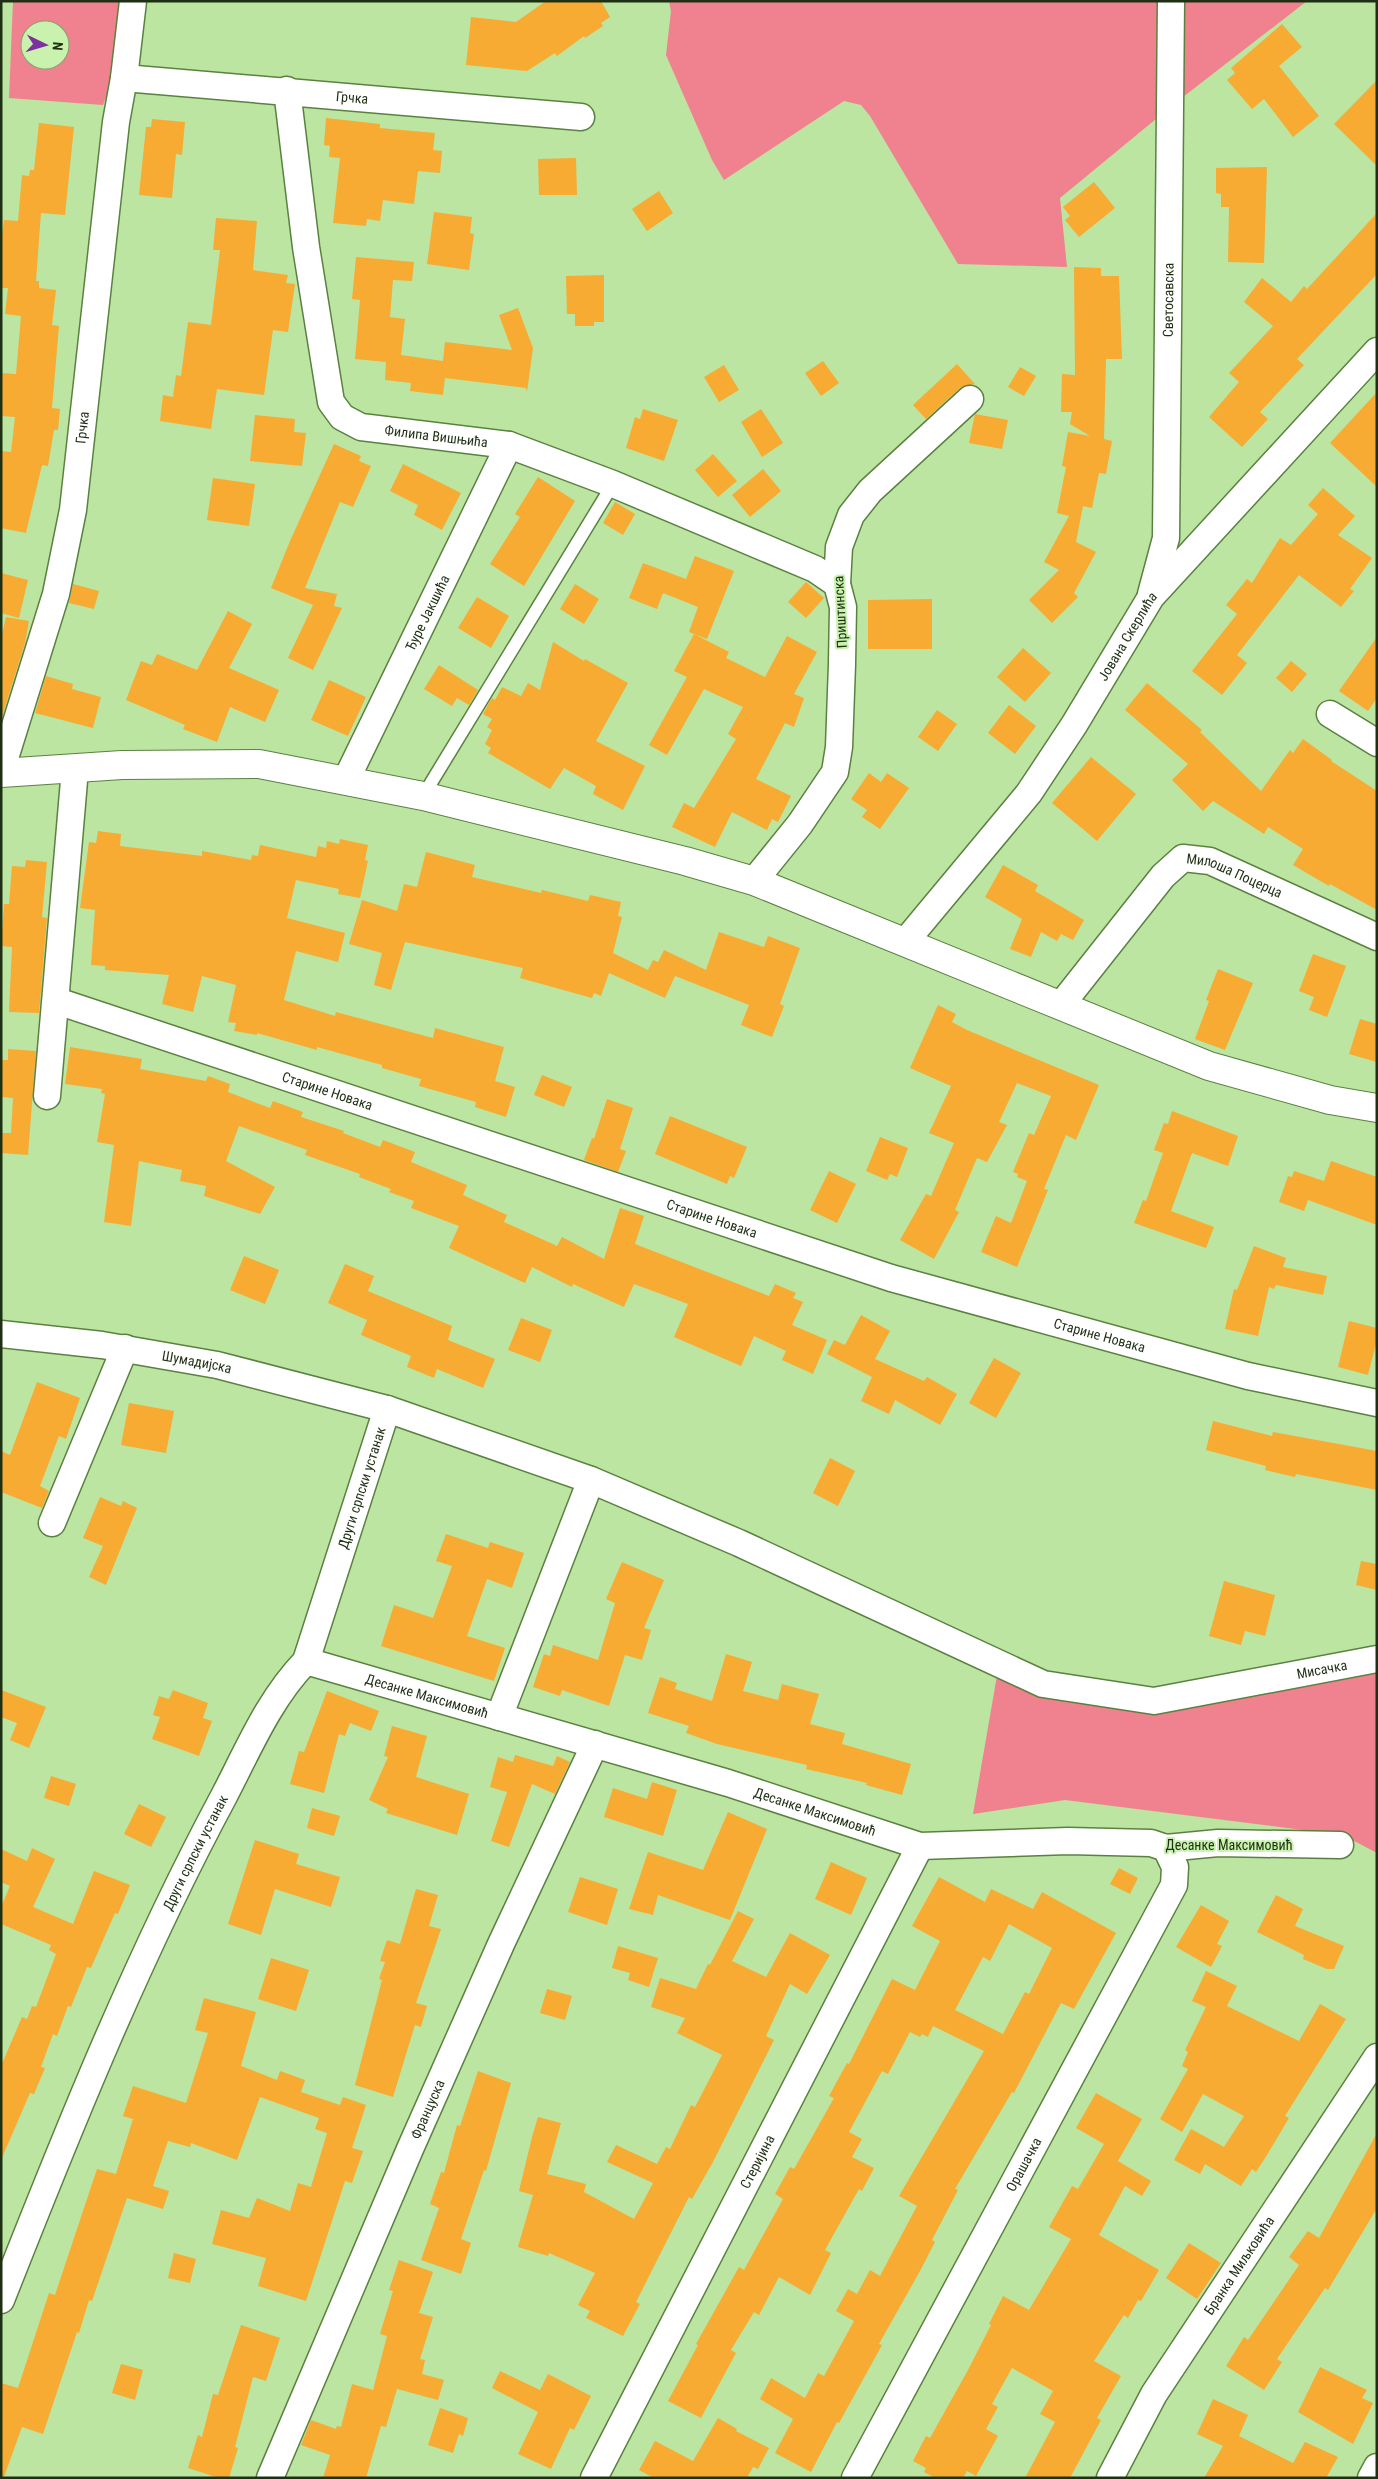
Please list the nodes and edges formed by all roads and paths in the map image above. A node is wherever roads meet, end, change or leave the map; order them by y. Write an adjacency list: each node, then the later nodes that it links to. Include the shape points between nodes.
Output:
1 (133, 1): 3 (street, Грчка)
2 (1171, 1): 11 (street, Светосавска, via 1166,538)
3 (124, 78): 4 (street, Грчка); 15 (street, Грчка, via 116,122 71,519 56,594)
4 (287, 90): 5 (street, Грчка); 8 (street, Филипа Вишњића, via 306,247 331,402 342,416 361,427)
5 (581, 117)
6 (1377, 351): 11 (street, Јована Скерлића)
7 (970, 399): 10 (street, Приштинска, via 870,491 851,515 839,548)
8 (509, 445): 9 (street, Филипа Вишњића); 16 (street, Ђуре Јакшића)
9 (613, 484): 10 (street, Филипа Вишњића, via 815,569); 17 (lane)
10 (837, 584): 18 (street, Приштинска, via 842,607 842,655 835,772 800,824)
11 (1150, 597): 20 (street, Јована Скерлића, via 1074,725 1029,793)
12 (1330, 714): 13 (street)
13 (1377, 743)
14 (75, 770): 15 (main road); 16 (main road, via 122,765 259,764); 21 (street)
15 (1, 772)
16 (346, 780): 17 (main road)
17 (423, 796): 18 (main road, via 685,860)
18 (754, 881): 20 (main road)
19 (1377, 937): 22 (street, Милоша Поцерца, via 1210,861 1183,858 1163,876)
20 (904, 942): 22 (main road)
21 (57, 1001): 23 (street); 27 (street, Старине Новака, via 891,1278 1248,1376)
22 (1060, 1006): 24 (main road, via 1208,1066 1330,1100)
23 (47, 1096)
24 (1377, 1108)
25 (4, 1341): 26 (street, Шумадијска)
26 (125, 1348): 28 (street, Шумадијска, via 217,1365); 30 (street)
27 (1377, 1403)
28 (387, 1409): 29 (street, Шумадијска); 32 (street, Други српски устанак)
29 (591, 1480): 31 (street, Мисачка, via 739,1543 1043,1684 1154,1701); 33 (street)
30 (52, 1523)
31 (1377, 1659)
32 (306, 1661): 33 (street, Десанке Максимовић); 39 (street, Други српски устанак, via 279,1693 198,1846 104,2046)
33 (499, 1718): 34 (street, Десанке Максимовић)
34 (595, 1744): 36 (street, Десанке Максимовић, via 728,1783); 41 (street, Француска, via 418,2131)
35 (1340, 1845): 37 (street, Десанке Максимовић, via 1218,1843)
36 (920, 1846): 37 (street, Десанке Максимовић, via 1068,1841 1151,1842); 42 (street, Стеријина)
37 (1166, 1848): 43 (street, Орашачка, via 1175,1867 1174,1885)
38 (1377, 2057): 44 (street, Бранка Миљковића, via 1154,2394)
39 (1, 2300)
40 (1377, 2467): 45 (street)
41 (270, 2478)
42 (594, 2478)
43 (855, 2478)
44 (1110, 2478)
45 (1370, 2478)

